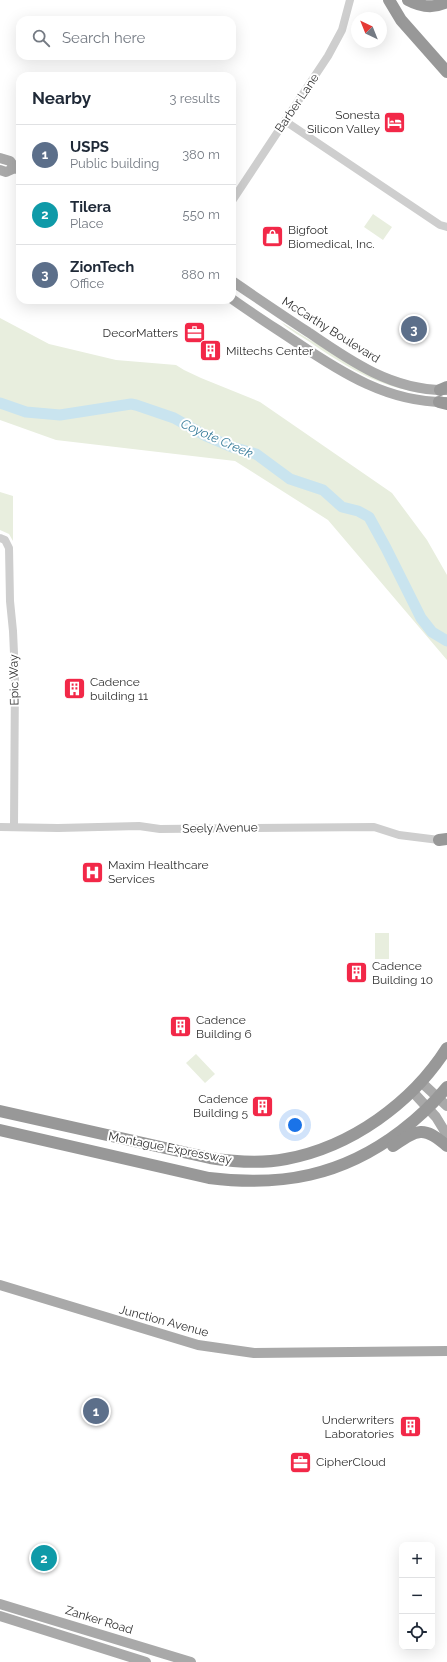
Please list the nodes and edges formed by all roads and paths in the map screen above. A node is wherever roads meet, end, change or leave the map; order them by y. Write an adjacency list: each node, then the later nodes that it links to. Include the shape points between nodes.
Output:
1 (350, 0): 6 (street, Barber Lane, via 342,30)
2 (389, 0): 5 (highway, via 401,20)
3 (408, 0): 4 (highway, via 419,6 441,5)
4 (447, 2)
5 (447, 72)
6 (286, 121): 11 (street, Barber Lane); 12 (street, via 440,225)
7 (0, 158): 8 (main road, via 10,161)
8 (16, 167)
9 (0, 170): 10 (main road, via 6,172)
10 (16, 170)
11 (236, 195)
12 (447, 227)
13 (236, 284): 15 (main road, McCarthy Boulevard, via 358,365 395,382)
14 (236, 302): 15 (main road, McCarthy Boulevard, via 351,377 374,388 418,400)
15 (444, 396)
16 (0, 538): 18 (street, Epic Way, via 9,548 15,676)
17 (0, 827): 18 (street, Seely Avenue)
18 (14, 827): 19 (street, Seely Avenue, via 374,827 399,835)
19 (444, 840)
20 (447, 1048): 21 (highway, Montague Expressway)
21 (421, 1082): 23 (highway, Montague Expressway); 24 (main road)
22 (447, 1087): 24 (highway, Montague Expressway)
23 (412, 1091): 25 (main road); 26 (highway, Montague Expressway, via 380,1118 342,1140 286,1159 264,1162 210,1158)
24 (443, 1102): 25 (highway, Montague Expressway)
25 (429, 1108): 28 (main road); 30 (highway, Montague Expressway)
26 (0, 1111)
27 (0, 1130): 30 (highway, Montague Expressway, via 209,1178 232,1181 286,1180 325,1171)
28 (447, 1135)
29 (447, 1146): 30 (highway, via 429,1133 415,1132 383,1153)
30 (366, 1155)
31 (0, 1285): 32 (main road, Junction Avenue, via 198,1345 254,1353)
32 (447, 1351)
33 (0, 1604): 36 (main road, Zanker Road)
34 (0, 1616): 35 (main road)
35 (146, 1662)
36 (191, 1662)

